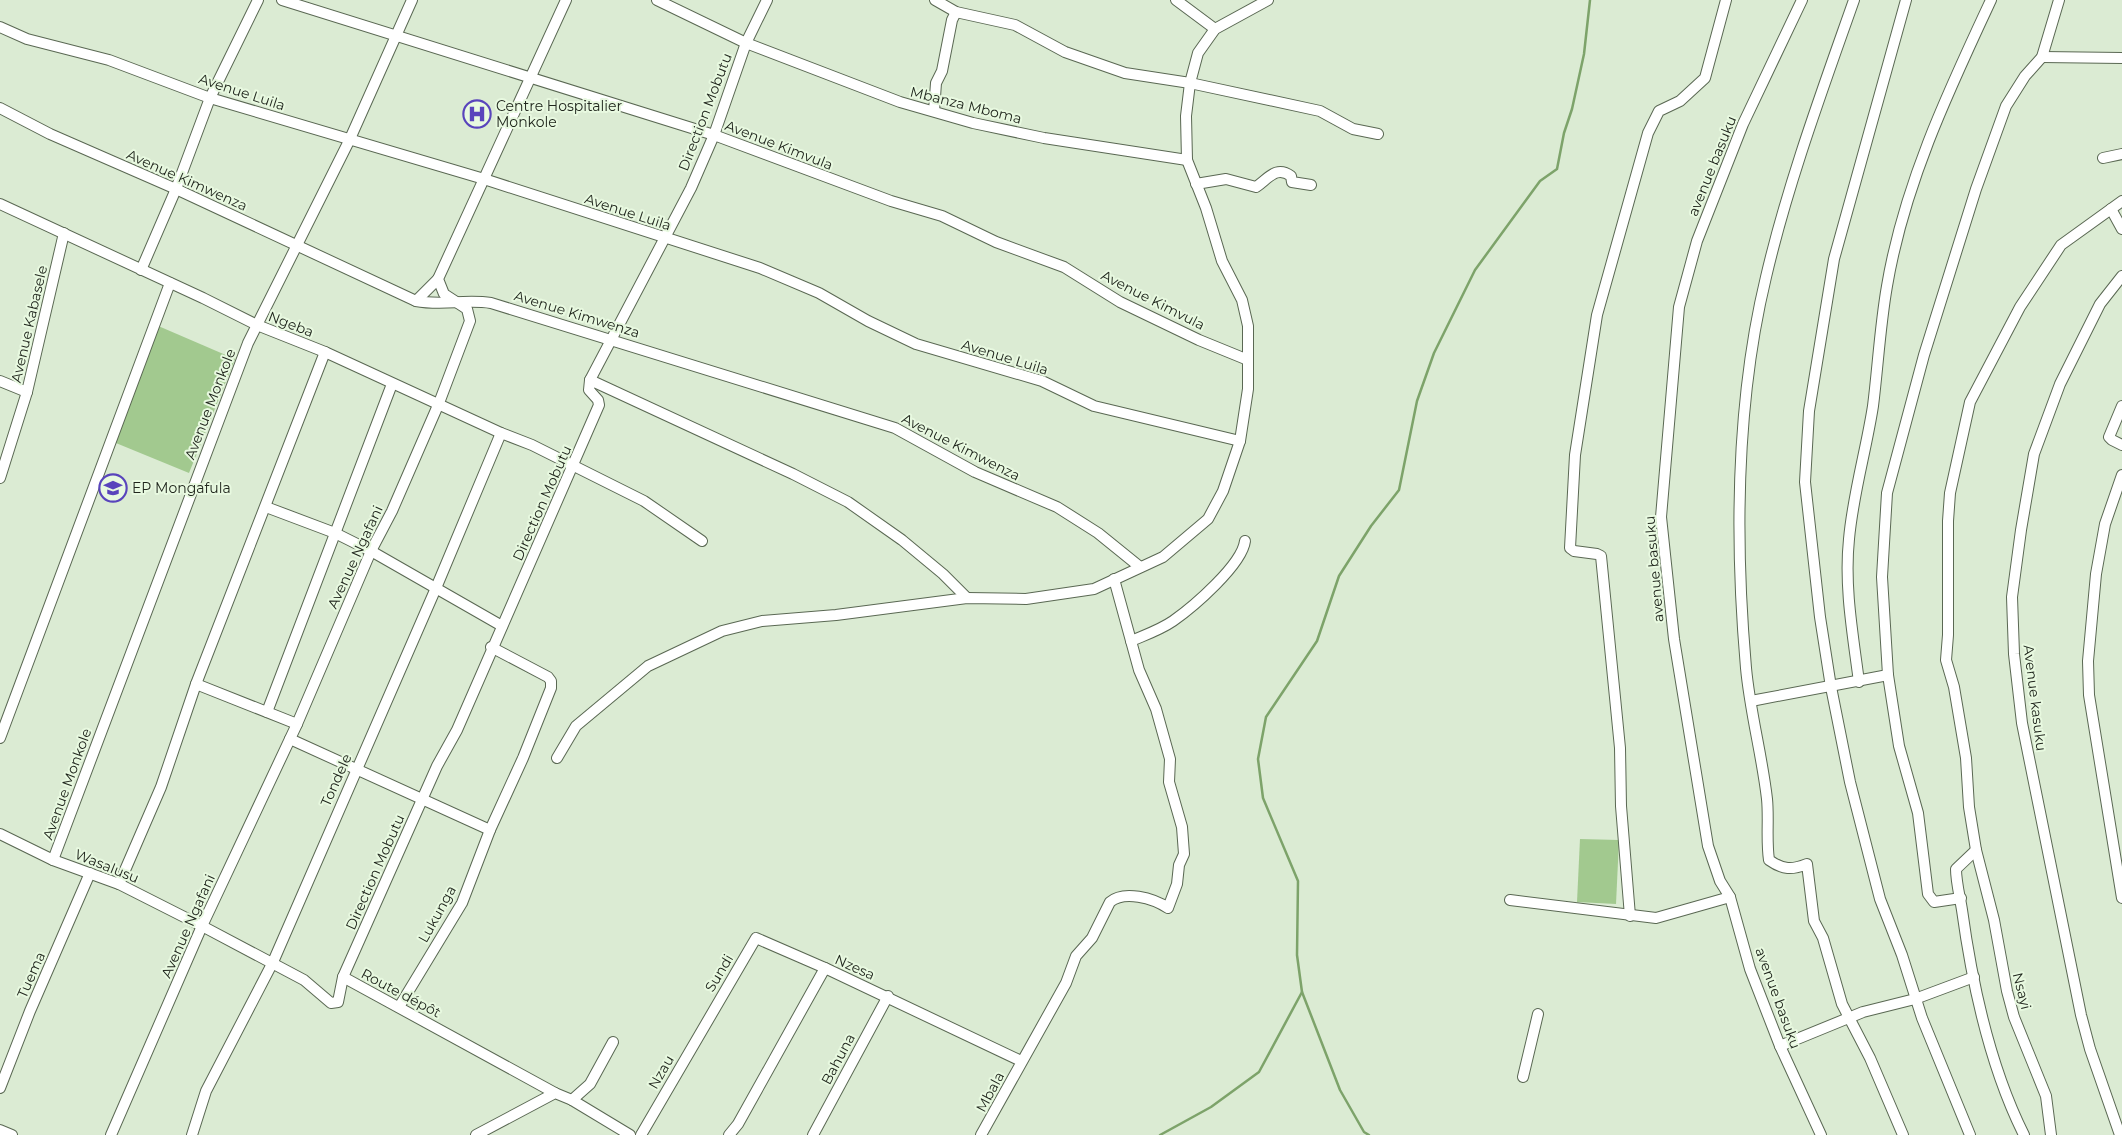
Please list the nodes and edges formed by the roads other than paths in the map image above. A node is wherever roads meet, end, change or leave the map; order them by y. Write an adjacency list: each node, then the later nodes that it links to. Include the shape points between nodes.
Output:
1 (258, 0): 25 (street)
2 (282, 0): 19 (street, Avenue Kimvula)
3 (412, 0): 19 (street, Avenue Monkole)
4 (566, 0): 23 (street)
5 (657, 0): 20 (street, Mbanza Mboma)
6 (767, 0): 20 (street, Direction Mobutu)
7 (935, 0): 16 (street)
8 (1176, 0): 18 (street)
9 (1268, 0): 18 (street)
10 (1726, 0): 101 (street, via 1705,78 1680,101 1659,111 1648,133 1598,315 1575,455 1570,548 1601,556 1620,748)
11 (1802, 0): 97 (street, avenue basuku, via 1743,124 1697,241 1679,307 1668,426 1662,517 1674,639 1705,833 1720,881)
12 (1854, 0): 83 (street, via 1788,198 1765,278 1754,343 1744,425 1738,528 1746,669)
13 (1906, 0): 82 (street, via 1834,259 1809,411 1805,482)
14 (1991, 0): 80 (street, via 1928,138 1906,205 1887,285 1872,407 1849,541 1848,598)
15 (2059, 0): 21 (street)
16 (956, 12): 24 (street, via 1015,25 1064,52 1125,73); 27 (street, via 942,71 936,83)
17 (0, 28): 25 (street, Avenue Luila, via 27,39 108,60)
18 (1215, 29): 24 (street, via 1198,52)
19 (396, 37): 23 (street, Avenue Kimvula); 30 (street, Avenue Monkole)
20 (746, 43): 27 (street, Mbanza Mboma, via 900,102); 29 (street, Direction Mobutu)
21 (2042, 57): 22 (street); 79 (street, via 2020,83 1998,128 1924,355 1887,493 1882,577)
22 (2122, 58)
23 (529, 78): 29 (street, Avenue Kimvula); 34 (street)
24 (1190, 83): 28 (street, via 1320,111 1353,128); 33 (street, via 1186,116)
25 (210, 98): 30 (street, Avenue Luila); 37 (street)
26 (0, 108): 37 (street, Avenue Kimwenza)
27 (934, 111): 33 (street, Mbanza Mboma, via 1044,138)
28 (1378, 134)
29 (714, 135): 43 (street, Direction Mobutu); 54 (street, Avenue Kimvula, via 891,201 942,216 996,242 1064,267 1120,302)
30 (349, 141): 34 (street, Avenue Luila); 44 (street, Avenue Monkole)
31 (2122, 154): 32 (street)
32 (2103, 158)
33 (1187, 160): 35 (street)
34 (484, 179): 43 (street, Avenue Luila); 47 (street)
35 (1196, 184): 36 (street, via 1226,179 1256,187 1276,171 1285,171 1292,176 1292,182); 54 (street, via 1222,261 1242,300 1248,326)
36 (1311, 185)
37 (176, 190): 44 (street, Avenue Kimwenza); 45 (street)
38 (2122, 201): 40 (street, Nsayi)
39 (0, 204): 42 (street, Ngeba)
40 (2111, 209): 41 (street); 93 (street, Nsayi, via 2061,245 2020,307 1970,402 1950,493 1946,660 1966,758)
41 (2122, 229)
42 (64, 233): 45 (street, Ngeba); 58 (street, Avenue Kabasele)
43 (664, 238): 52 (street, Direction Mobutu); 62 (street, Avenue Luila, via 768,272 819,293 916,344 1042,381 1094,406)
44 (298, 247): 49 (street, Avenue Kimwenza); 51 (street, Avenue Monkole)
45 (141, 270): 48 (street, Ngeba)
46 (2122, 276): 135 (street, Avenue kasuku, via 2101,302 2060,384 2034,454 2012,597 2014,654 2022,723 2036,798 2081,1014)
47 (438, 279): 49 (street); 50 (street, Avenue Ngafani, via 444,294)
48 (170, 283): 51 (street, Ngeba); 86 (street)
49 (416, 301): 50 (street, Avenue Kimwenza, via 434,304)
50 (456, 301): 52 (street, Avenue Kimwenza, via 491,303); 59 (street, Avenue Ngafani, via 467,309 469,326)
51 (257, 325): 53 (street, Ngeba); 94 (street, Avenue Monkole)
52 (611, 338): 55 (street, Direction Mobutu); 72 (street, Avenue Kimwenza, via 895,428 975,472 1057,507 1098,533)
53 (325, 352): 57 (street, Ngeba); 67 (street)
54 (1248, 360): 62 (street)
55 (590, 380): 64 (street, Direction Mobutu, via 590,394 599,405); 75 (street, via 848,502 902,540)
56 (0, 381): 58 (street)
57 (392, 384): 59 (street, Ngeba); 68 (street)
58 (27, 392): 66 (street, Avenue Kabasele)
59 (439, 403): 61 (street, Ngeba); 71 (street, Avenue Ngafani, via 392,512)
60 (2122, 406): 63 (street, via 2109,437)
61 (501, 433): 64 (street, Ngeba); 74 (street, Tondele)
62 (1240, 441): 72 (street, via 1224,491 1208,519 1163,556)
63 (2122, 444)
64 (573, 466): 69 (street, Ngeba, via 644,501); 76 (street, Direction Mobutu)
65 (2122, 475): 99 (street, via 2105,524 2088,661 2088,695)
66 (0, 478)
67 (266, 507): 68 (street); 81 (street)
68 (335, 534): 71 (street); 84 (street)
69 (702, 541)
70 (1245, 541): 77 (street, via 1242,552 1227,571 1191,606 1160,629)
71 (371, 551): 74 (street); 85 (street, Avenue Ngafani)
72 (1140, 567): 73 (street)
73 (1114, 579): 75 (street, via 1094,589 1026,599); 77 (street)
74 (436, 588): 76 (street); 89 (street, Tondele)
75 (967, 598): 88 (street, via 762,622 722,631 648,666 576,726)
76 (502, 626): 78 (street, Direction Mobutu)
77 (1130, 641): 115 (street, Mbala, via 1156,709 1170,759 1169,779 1182,827 1184,849 1177,884 1168,908 1127,896 1110,902 1092,938 1076,956 1066,983)
78 (492, 648): 90 (street, Direction Mobutu); 91 (street, Lukunga, via 548,677 551,688)
79 (1888, 675): 80 (street); 98 (street, via 1899,746 1918,813 1928,894 1934,902)
80 (1859, 682): 82 (street)
81 (196, 684): 84 (street); 96 (street, via 161,787)
82 (1831, 687): 83 (street); 108 (street, via 1850,782 1880,899)
83 (1751, 701): 111 (street, via 1768,801 1770,860 1785,869 1807,864 1814,921 1824,938 1842,1004)
84 (267, 712): 85 (street)
85 (297, 724): 87 (street, Avenue Ngafani)
86 (0, 738)
87 (290, 739): 89 (street); 102 (street, Avenue Ngafani)
88 (557, 758)
89 (356, 768): 90 (street); 103 (street, Tondele)
90 (423, 800): 91 (street); 105 (street, Direction Mobutu)
91 (490, 830): 109 (street, Lukunga, via 462,902)
92 (0, 834): 94 (street, Wasalusu)
93 (1976, 850): 98 (street, via 1956,869); 134 (street, Nsayi, via 1994,920 2007,991 2046,1096)
94 (53, 860): 95 (street, Wasalusu)
95 (90, 873): 96 (street, Wasalusu); 117 (street, Tuema)
96 (119, 884): 102 (street, Wasalusu)
97 (1730, 897): 101 (street, via 1656,918); 114 (street, avenue basuku, via 1750,969)
98 (1961, 898): 106 (street)
99 (2122, 898)
100 (1510, 900): 101 (street)
101 (1630, 916)
102 (202, 926): 103 (street, Route dépôt); 122 (street, Avenue Ngafani)
103 (273, 962): 105 (street, Route dépôt, via 304,980 331,1003 338,1002); 123 (street, Tondele, via 206,1091)
104 (824, 968): 107 (street, Nzesa); 112 (street, Sundi, via 756,938); 127 (street, Nzesa)
105 (342, 977): 109 (street, Route dépôt)
106 (1974, 977): 108 (street); 133 (street, via 2002,1082)
107 (888, 996): 115 (street, Nzesa); 128 (street, Bahuna)
108 (1915, 998): 111 (street); 132 (street)
109 (399, 1007): 118 (street, Route dépôt)
110 (1538, 1014): 116 (street)
111 (1850, 1018): 114 (street); 131 (street)
112 (706, 1023): 126 (street, Nzau)
113 (613, 1042): 119 (street, via 590,1084)
114 (1780, 1046): 130 (street, avenue basuku)
115 (1021, 1061): 129 (street, Mbala)
116 (1523, 1077)
117 (0, 1088)
118 (555, 1093): 119 (street); 124 (street)
119 (572, 1100): 125 (street)
120 (0, 1130): 121 (street)
121 (12, 1135)
122 (111, 1135)
123 (192, 1135)
124 (476, 1135)
125 (630, 1135)
126 (641, 1135)
127 (729, 1135)
128 (813, 1135)
129 (981, 1135)
130 (1821, 1135)
131 (1904, 1135)
132 (1970, 1135)
133 (2024, 1135)
134 (2051, 1135)
135 (2120, 1135)

